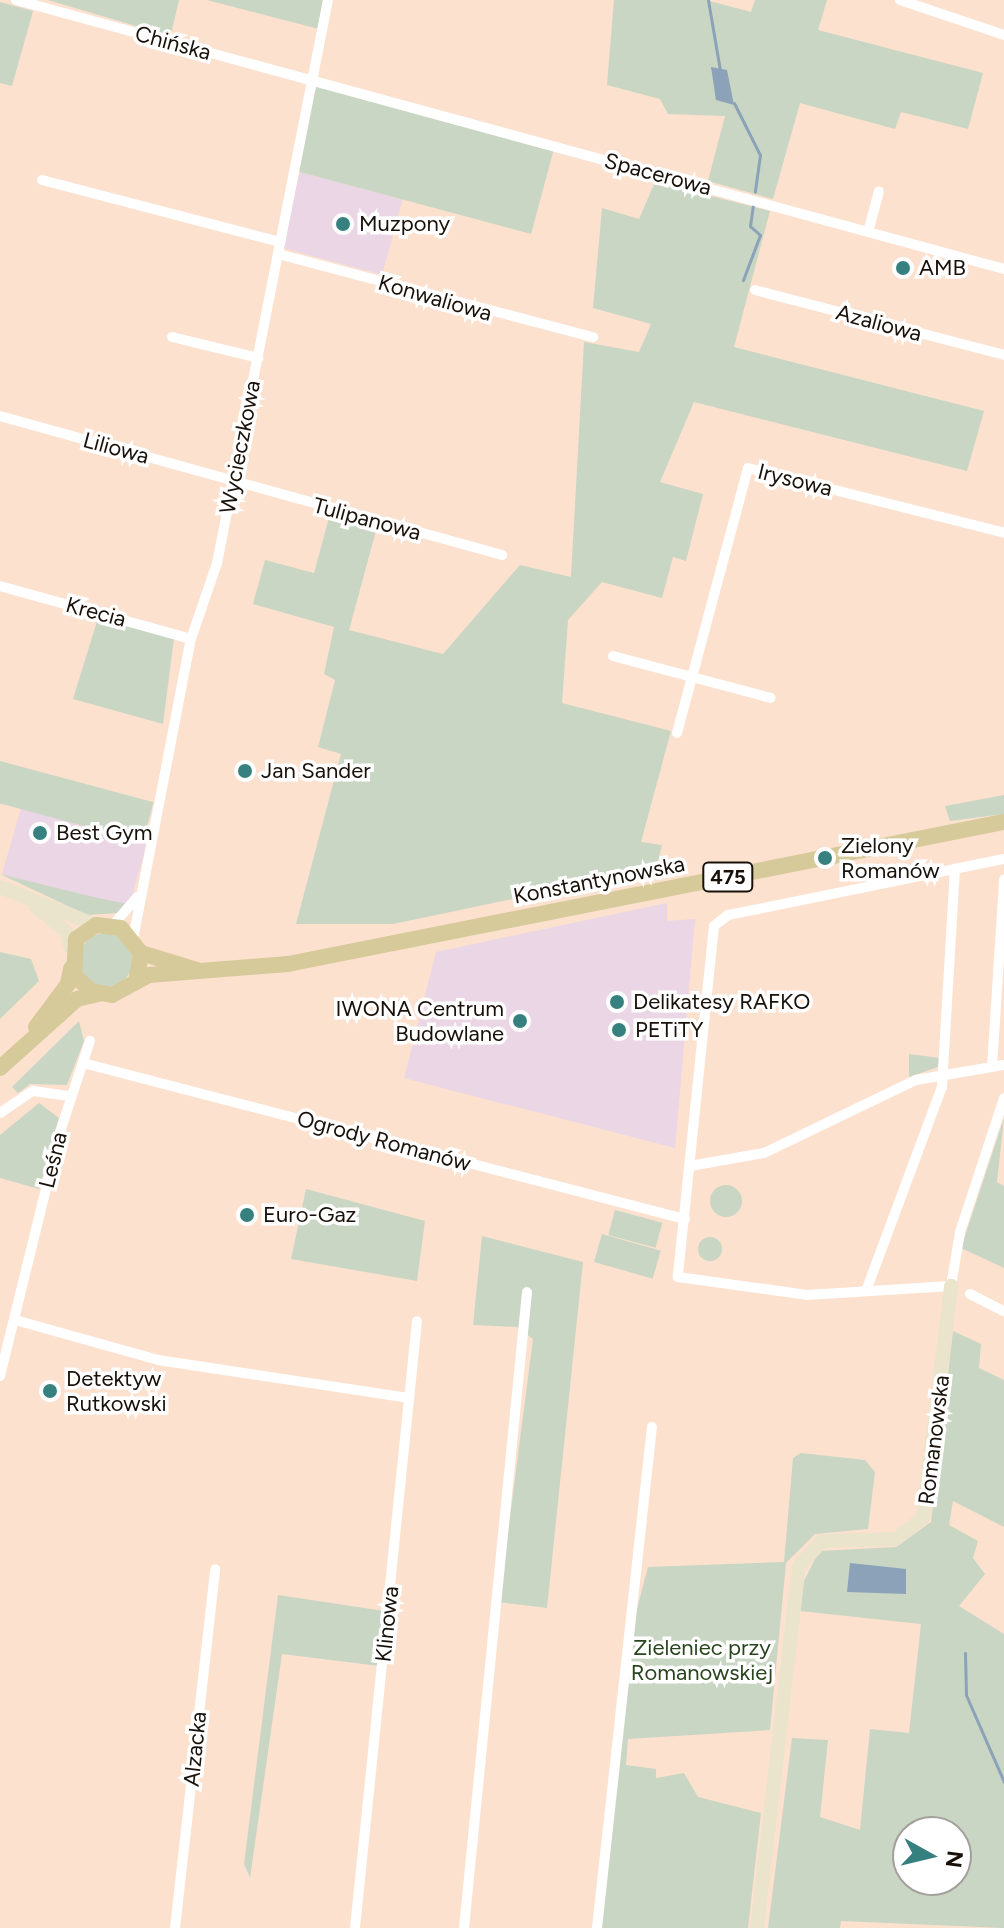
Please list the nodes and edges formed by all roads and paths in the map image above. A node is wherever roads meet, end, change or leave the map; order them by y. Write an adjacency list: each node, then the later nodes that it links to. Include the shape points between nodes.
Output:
1 (16, 0): 4 (street, Chińska)
2 (328, 0): 6 (street, Wycieczkowa)
3 (900, 0): 5 (street)
4 (36, 3): 6 (street, Chińska)
5 (1004, 35)
6 (311, 80): 9 (street, Spacerowa); 10 (street, Wycieczkowa)
7 (42, 180): 10 (street, Konwaliowa)
8 (879, 191): 9 (street)
9 (868, 232): 11 (street, Spacerowa)
10 (279, 248): 14 (street, Konwaliowa); 16 (street, Wycieczkowa)
11 (1004, 269)
12 (755, 290): 15 (street, Azaliowa)
13 (172, 337): 16 (street)
14 (593, 337)
15 (1004, 355)
16 (258, 358): 18 (street, Wycieczkowa)
17 (0, 416): 18 (street, Liliowa)
18 (233, 479): 20 (street, Tulipanowa); 22 (street, Wycieczkowa, via 217,563)
19 (1004, 533): 24 (street, Irysowa, via 748,468)
20 (502, 555)
21 (0, 586): 22 (street, Krecia)
22 (191, 639): 32 (street, Wycieczkowa)
23 (613, 656): 24 (street)
24 (691, 677): 25 (street); 26 (street, Irysowa)
25 (771, 698)
26 (677, 733)
27 (1004, 822): 37 (main road, Konstantynowska / 475, via 288,964)
28 (1003, 862): 29 (street)
29 (955, 868): 45 (street); 49 (street, via 728,915 711,935)
30 (1004, 879): 43 (street)
31 (6, 889): 33 (street, 475); 35 (street, 475, via 62,926)
32 (140, 891): 33 (street, Wycieczkowa); 34 (street, Wycieczkowa)
33 (104, 925): 34 (main road, 475); 35 (main road)
34 (137, 946): 37 (main road, Konstantynowska / 475); 38 (main road)
35 (71, 948): 36 (main road)
36 (71, 968): 39 (main road); 40 (main road, via 68,984)
37 (202, 972): 38 (main road, Konstantynowska / 475)
38 (136, 982): 39 (main road, 475, via 122,992)
39 (99, 994): 40 (main road, via 77,999)
40 (29, 1038): 44 (main road)
41 (90, 1041): 42 (street, Leśna)
42 (83, 1063): 46 (street, Leśna); 50 (street, Ogrody Romanów)
43 (998, 1066): 45 (street)
44 (0, 1068)
45 (942, 1075): 49 (street, via 764,1153); 52 (street)
46 (70, 1096): 48 (street, via 33,1091); 56 (street, Leśna)
47 (1004, 1098): 51 (street, Romanowska, via 960,1232)
48 (0, 1113)
49 (690, 1166): 50 (street)
50 (685, 1219): 52 (street, via 678,1277 807,1295)
51 (951, 1286): 52 (street); 66 (street, Romanowska, via 923,1518 896,1539 822,1541 799,1566)
52 (866, 1291)
53 (527, 1292): 64 (street)
54 (970, 1294): 55 (street)
55 (1004, 1311)
56 (15, 1320): 58 (street, Leśna); 59 (street, via 158,1360)
57 (417, 1321): 59 (street, Klinowa)
58 (0, 1376)
59 (408, 1398): 63 (street, Klinowa)
60 (652, 1427): 65 (street)
61 (215, 1569): 62 (street, Alzacka)
62 (175, 1928)
63 (355, 1928)
64 (464, 1928)
65 (597, 1928)
66 (757, 1928)

